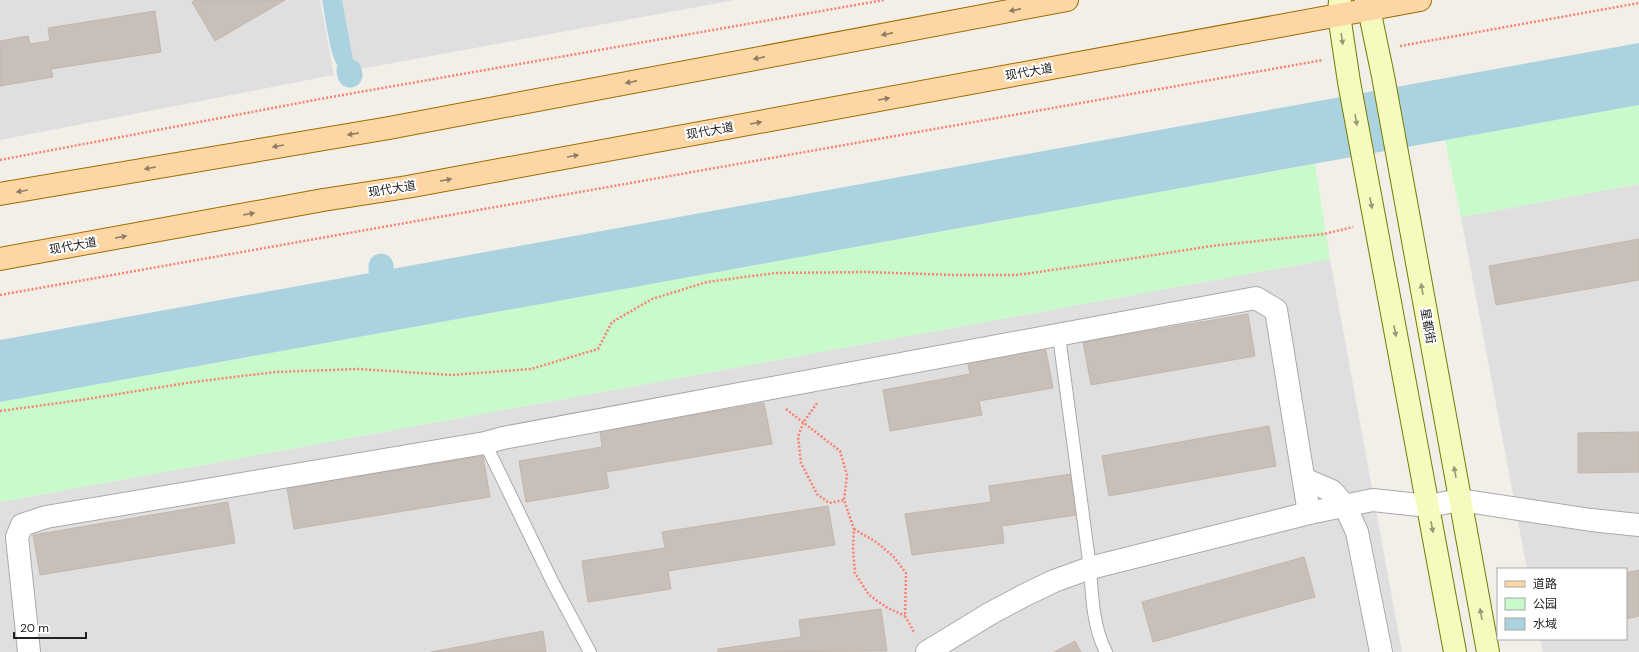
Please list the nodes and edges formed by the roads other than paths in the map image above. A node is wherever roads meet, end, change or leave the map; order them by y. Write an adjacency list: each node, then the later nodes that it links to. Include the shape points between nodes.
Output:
1 (1067, 0): 5 (main road, one-way to 5, via 389,128)
2 (1420, 0): 3 (main road, 现代大道)
3 (1368, 4): 4 (main road, 现代大道); 10 (main road, 星都街, one-way to 3)
4 (1339, 8): 6 (main road, 现代大道, one-way to 4, via 407,187); 12 (main road, one-way to 12, via 1349,82)
5 (0, 194)
6 (0, 259)
7 (1059, 336): 8 (street); 9 (street, via 1256,298 1276,310); 15 (lane)
8 (485, 443): 16 (street, via 46,517 22,525 17,538); 17 (lane, via 553,583)
9 (1304, 479): 11 (street, via 1332,491); 13 (street)
10 (1460, 500): 12 (street); 14 (street); 22 (main road, 星都街, one-way to 10)
11 (1345, 506): 12 (street, via 1373,500); 13 (street); 20 (street, via 1357,532)
12 (1428, 506): 21 (main road, one-way to 21)
13 (1309, 513): 15 (street)
14 (1639, 525)
15 (1090, 568): 18 (street, via 1025,595); 19 (lane, via 1093,605 1101,642)
16 (29, 652)
17 (590, 652)
18 (927, 652)
19 (1106, 652)
20 (1381, 652)
21 (1455, 652)
22 (1488, 652)

